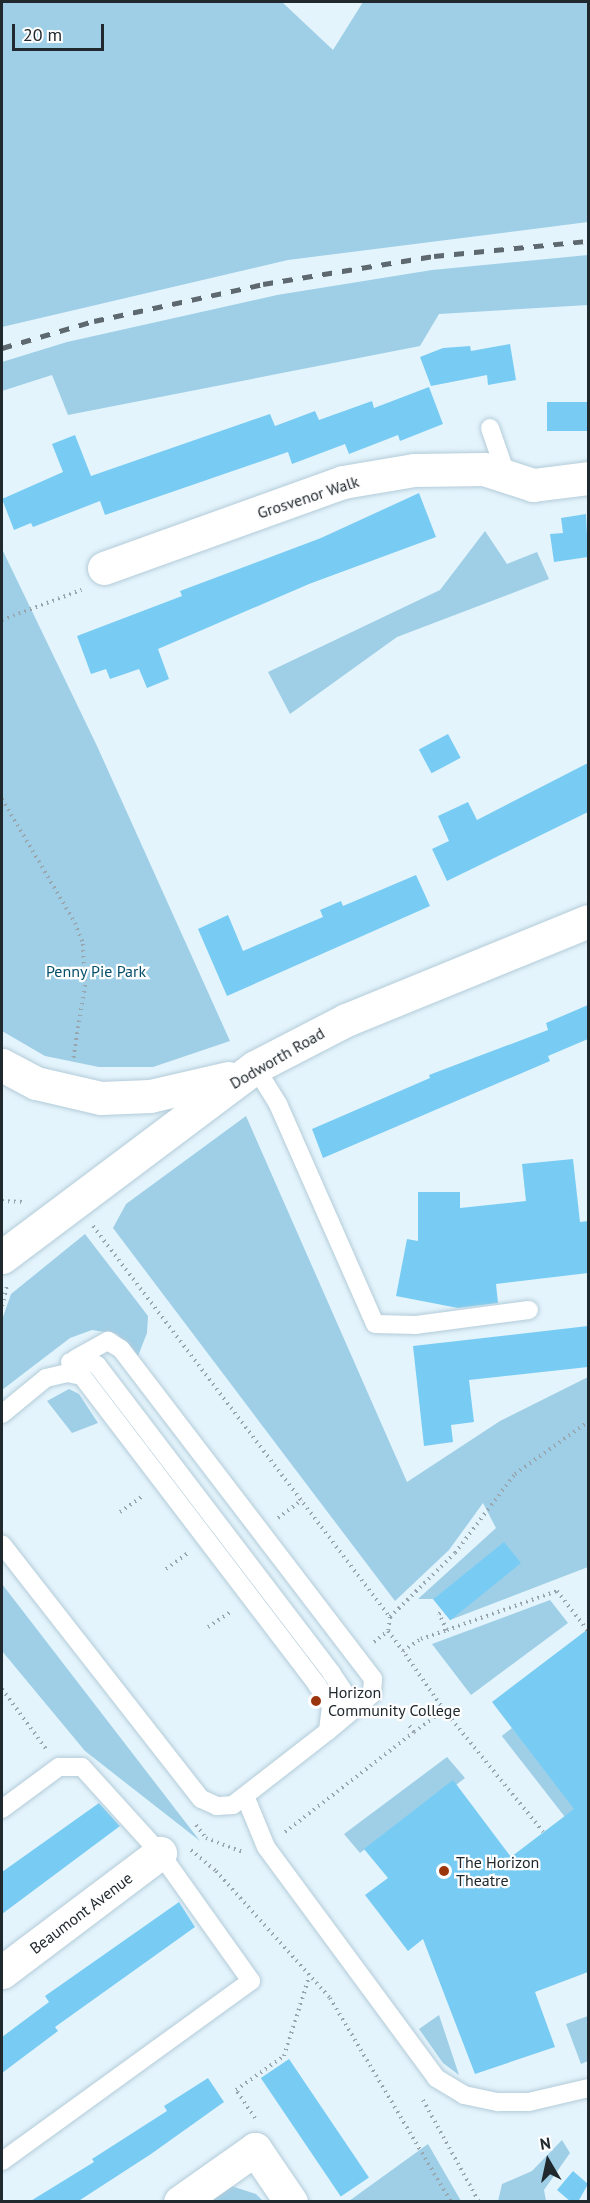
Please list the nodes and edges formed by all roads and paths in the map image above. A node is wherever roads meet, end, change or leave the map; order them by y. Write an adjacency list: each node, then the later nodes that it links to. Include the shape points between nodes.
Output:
1 (490, 428): 3 (lane)
2 (588, 478): 3 (main road, Grosvenor Walk, via 533,485)
3 (508, 480): 4 (main road, Grosvenor Walk, via 484,470 414,470 343,482)
4 (104, 567): 5 (path, via 90,587)
5 (2, 620)
6 (2, 800): 9 (path, via 75,923 83,944 85,985)
7 (588, 921): 10 (main road, Dodworth Road, via 346,1020)
8 (2, 1065): 10 (main road, via 36,1083 101,1098 150,1096)
9 (71, 1069)
10 (248, 1071): 12 (main road, Dodworth Road); 13 (lane, via 278,1104 375,1324 416,1325)
11 (90, 1222): 25 (path)
12 (2, 1257)
13 (529, 1310)
14 (75, 1359): 15 (lane); 32 (lane, via 97,1365 332,1674 346,1695 345,1708); 32 (lane, via 108,1341 121,1349 373,1679 372,1694)
15 (46, 1378): 16 (lane); 32 (lane, via 82,1376 99,1394 317,1685 331,1706)
16 (2, 1414)
17 (588, 1422): 25 (path, via 515,1474 455,1553)
18 (144, 1495): 19 (path)
19 (120, 1512)
20 (2, 1544): 35 (lane, via 201,1799 217,1806)
21 (189, 1553): 22 (path)
22 (166, 1569)
23 (233, 1610): 26 (path)
24 (443, 1611): 27 (path, via 439,1614)
25 (390, 1617): 29 (path, via 388,1631)
26 (208, 1627)
27 (447, 1630): 28 (path, via 557,1591); 29 (path, via 421,1639)
28 (588, 1631)
29 (403, 1651): 31 (path)
30 (2, 1689): 34 (path)
31 (444, 1710): 33 (path); 37 (path)
32 (328, 1731): 35 (lane)
33 (414, 1732)
34 (59, 1767): 36 (lane); 38 (lane, via 82,1767)
35 (245, 1797): 41 (lane, via 266,1846 436,2078 464,2095 498,2102 529,2102)
36 (2, 1809)
37 (543, 1832)
38 (160, 1853): 39 (main road, Beaumont Avenue); 40 (path, via 191,1850 216,1871); 43 (lane, via 251,1981)
39 (2, 1972)
40 (309, 1977): 42 (path, via 284,2056 236,2091 259,2124); 46 (path, via 330,1998)
41 (588, 2088)
42 (255, 2149): 44 (main road); 45 (main road)
43 (2, 2161)
44 (180, 2202)
45 (291, 2202)
46 (451, 2202)

